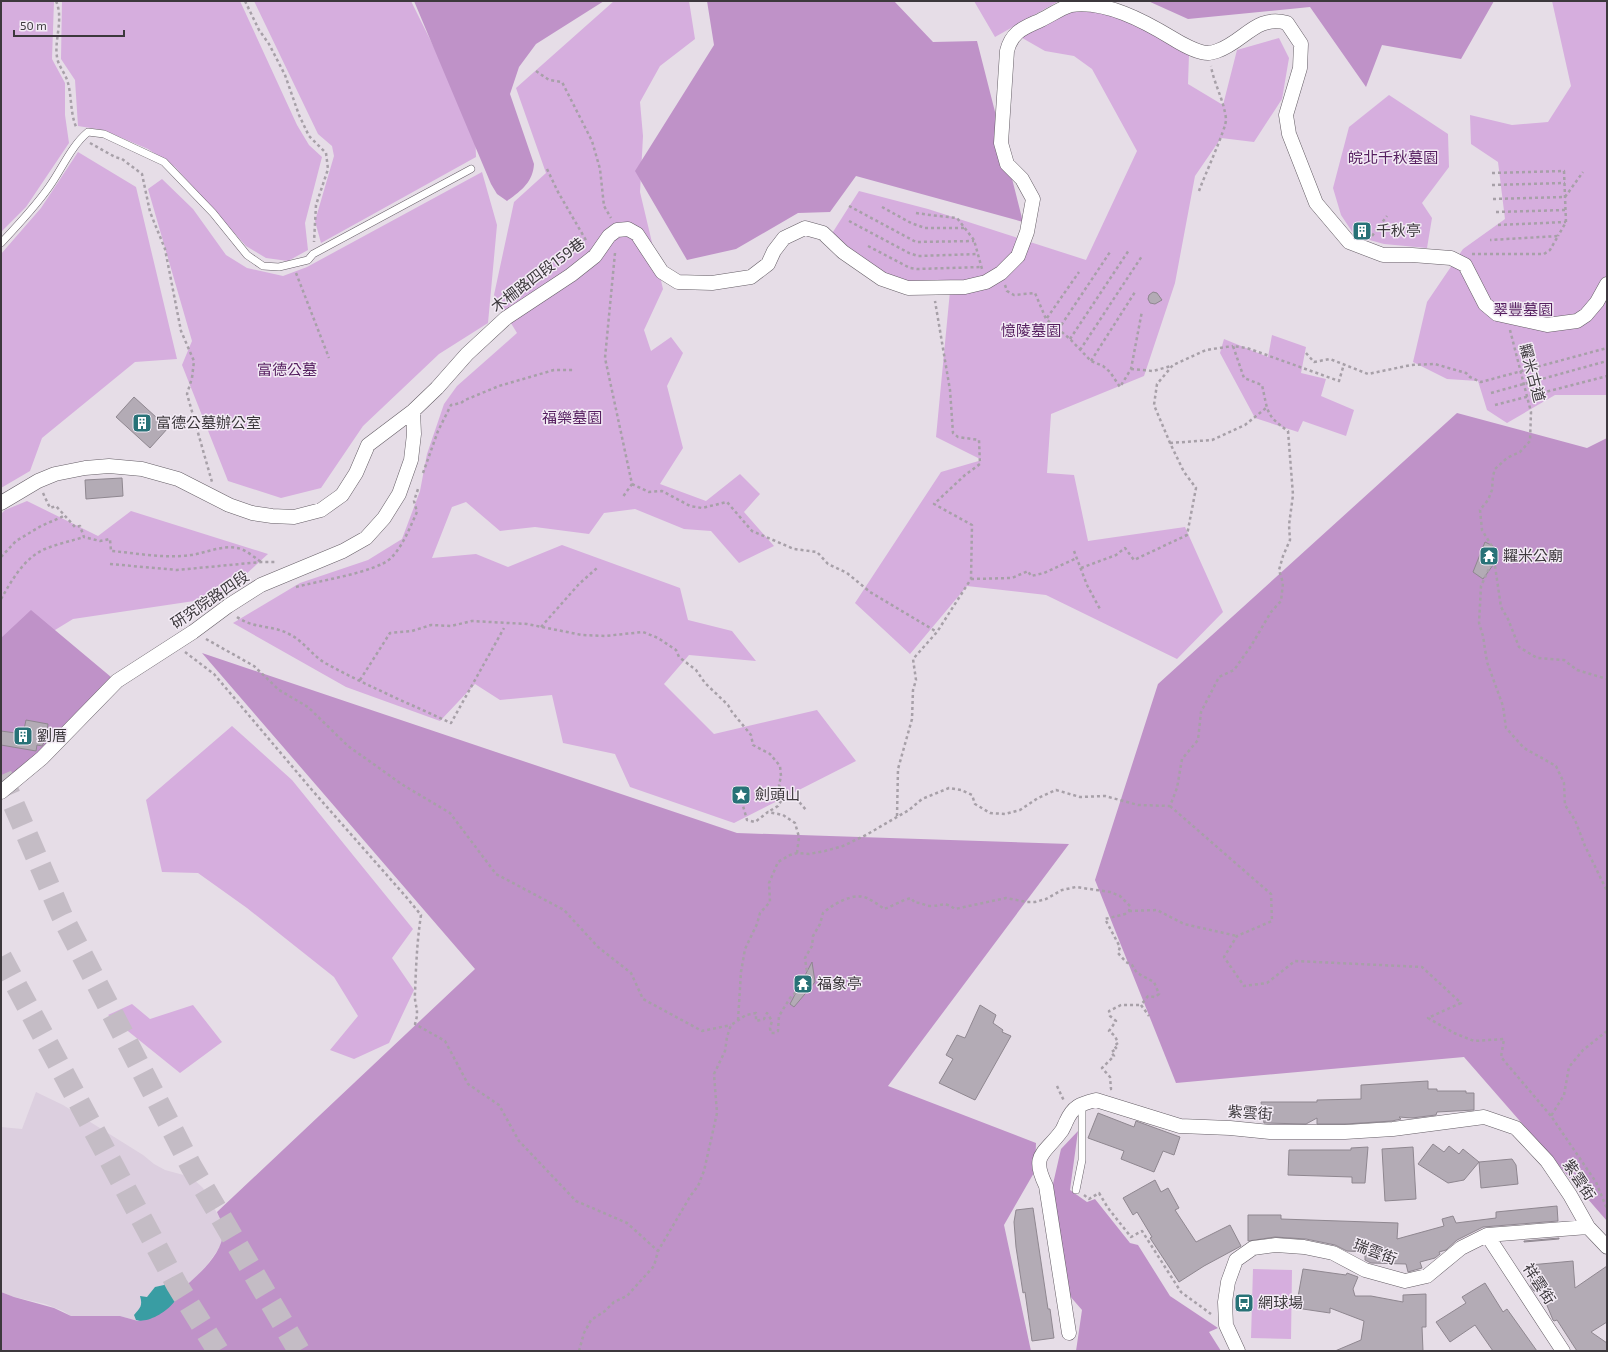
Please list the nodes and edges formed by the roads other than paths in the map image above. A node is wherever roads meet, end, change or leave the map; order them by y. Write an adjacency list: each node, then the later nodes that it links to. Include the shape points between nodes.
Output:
1 (471, 168): 2 (lane, via 311,257 279,268 263,266 247,255 213,213 164,162 104,134 88,132 81,138 41,198)
2 (1, 243)
3 (1607, 284): 4 (street, 木柵路四段159巷, via 1586,315 1577,321 1547,325 1497,314 1485,304 1465,266 1459,261 1451,258 1384,254 1349,242 1316,203 1289,134 1286,115 1300,68 1300,44 1288,23 1277,20 1261,23 1222,49 1208,54 1180,43 1109,3 1085,2 1072,4 1017,32 1009,43 1001,143 1007,164 1022,179 1033,199 1027,232 1018,256 1001,273 986,282 966,287 908,288 882,280 843,252 823,233 805,228 784,238 768,264 751,277 712,283 678,282 662,272 637,234 628,229 617,230 609,236 595,256 506,318 467,354)
4 (413, 411): 5 (street, 木柵路四段159巷, via 368,445 356,473 342,494 321,510 294,517 252,513 229,505 178,479 142,469 109,466 55,474); 6 (street, 研究院路四段, via 411,460 399,494 384,518 366,538 343,551 261,585 117,681 42,758)
5 (1, 503)
6 (1, 792)
7 (1082, 1103): 8 (lane, via 1082,1160); 9 (street, 紫雲街, via 1096,1100 1180,1126 1270,1132 1393,1129 1484,1117 1516,1128 1547,1162); 12 (street, via 1071,1111 1061,1132 1044,1150 1039,1160 1040,1173 1046,1186)
8 (1076, 1190)
9 (1588, 1227): 10 (street, 瑞雲街); 11 (street, 紫雲街)
10 (1487, 1235): 13 (street, 瑞雲街, via 1461,1248 1427,1276 1405,1281 1365,1270 1333,1253 1276,1245 1253,1248 1236,1260 1228,1282 1225,1302 1226,1325); 14 (street, 祥雲街)
11 (1607, 1247)
12 (1068, 1333)
13 (1238, 1351)
14 (1563, 1351)

